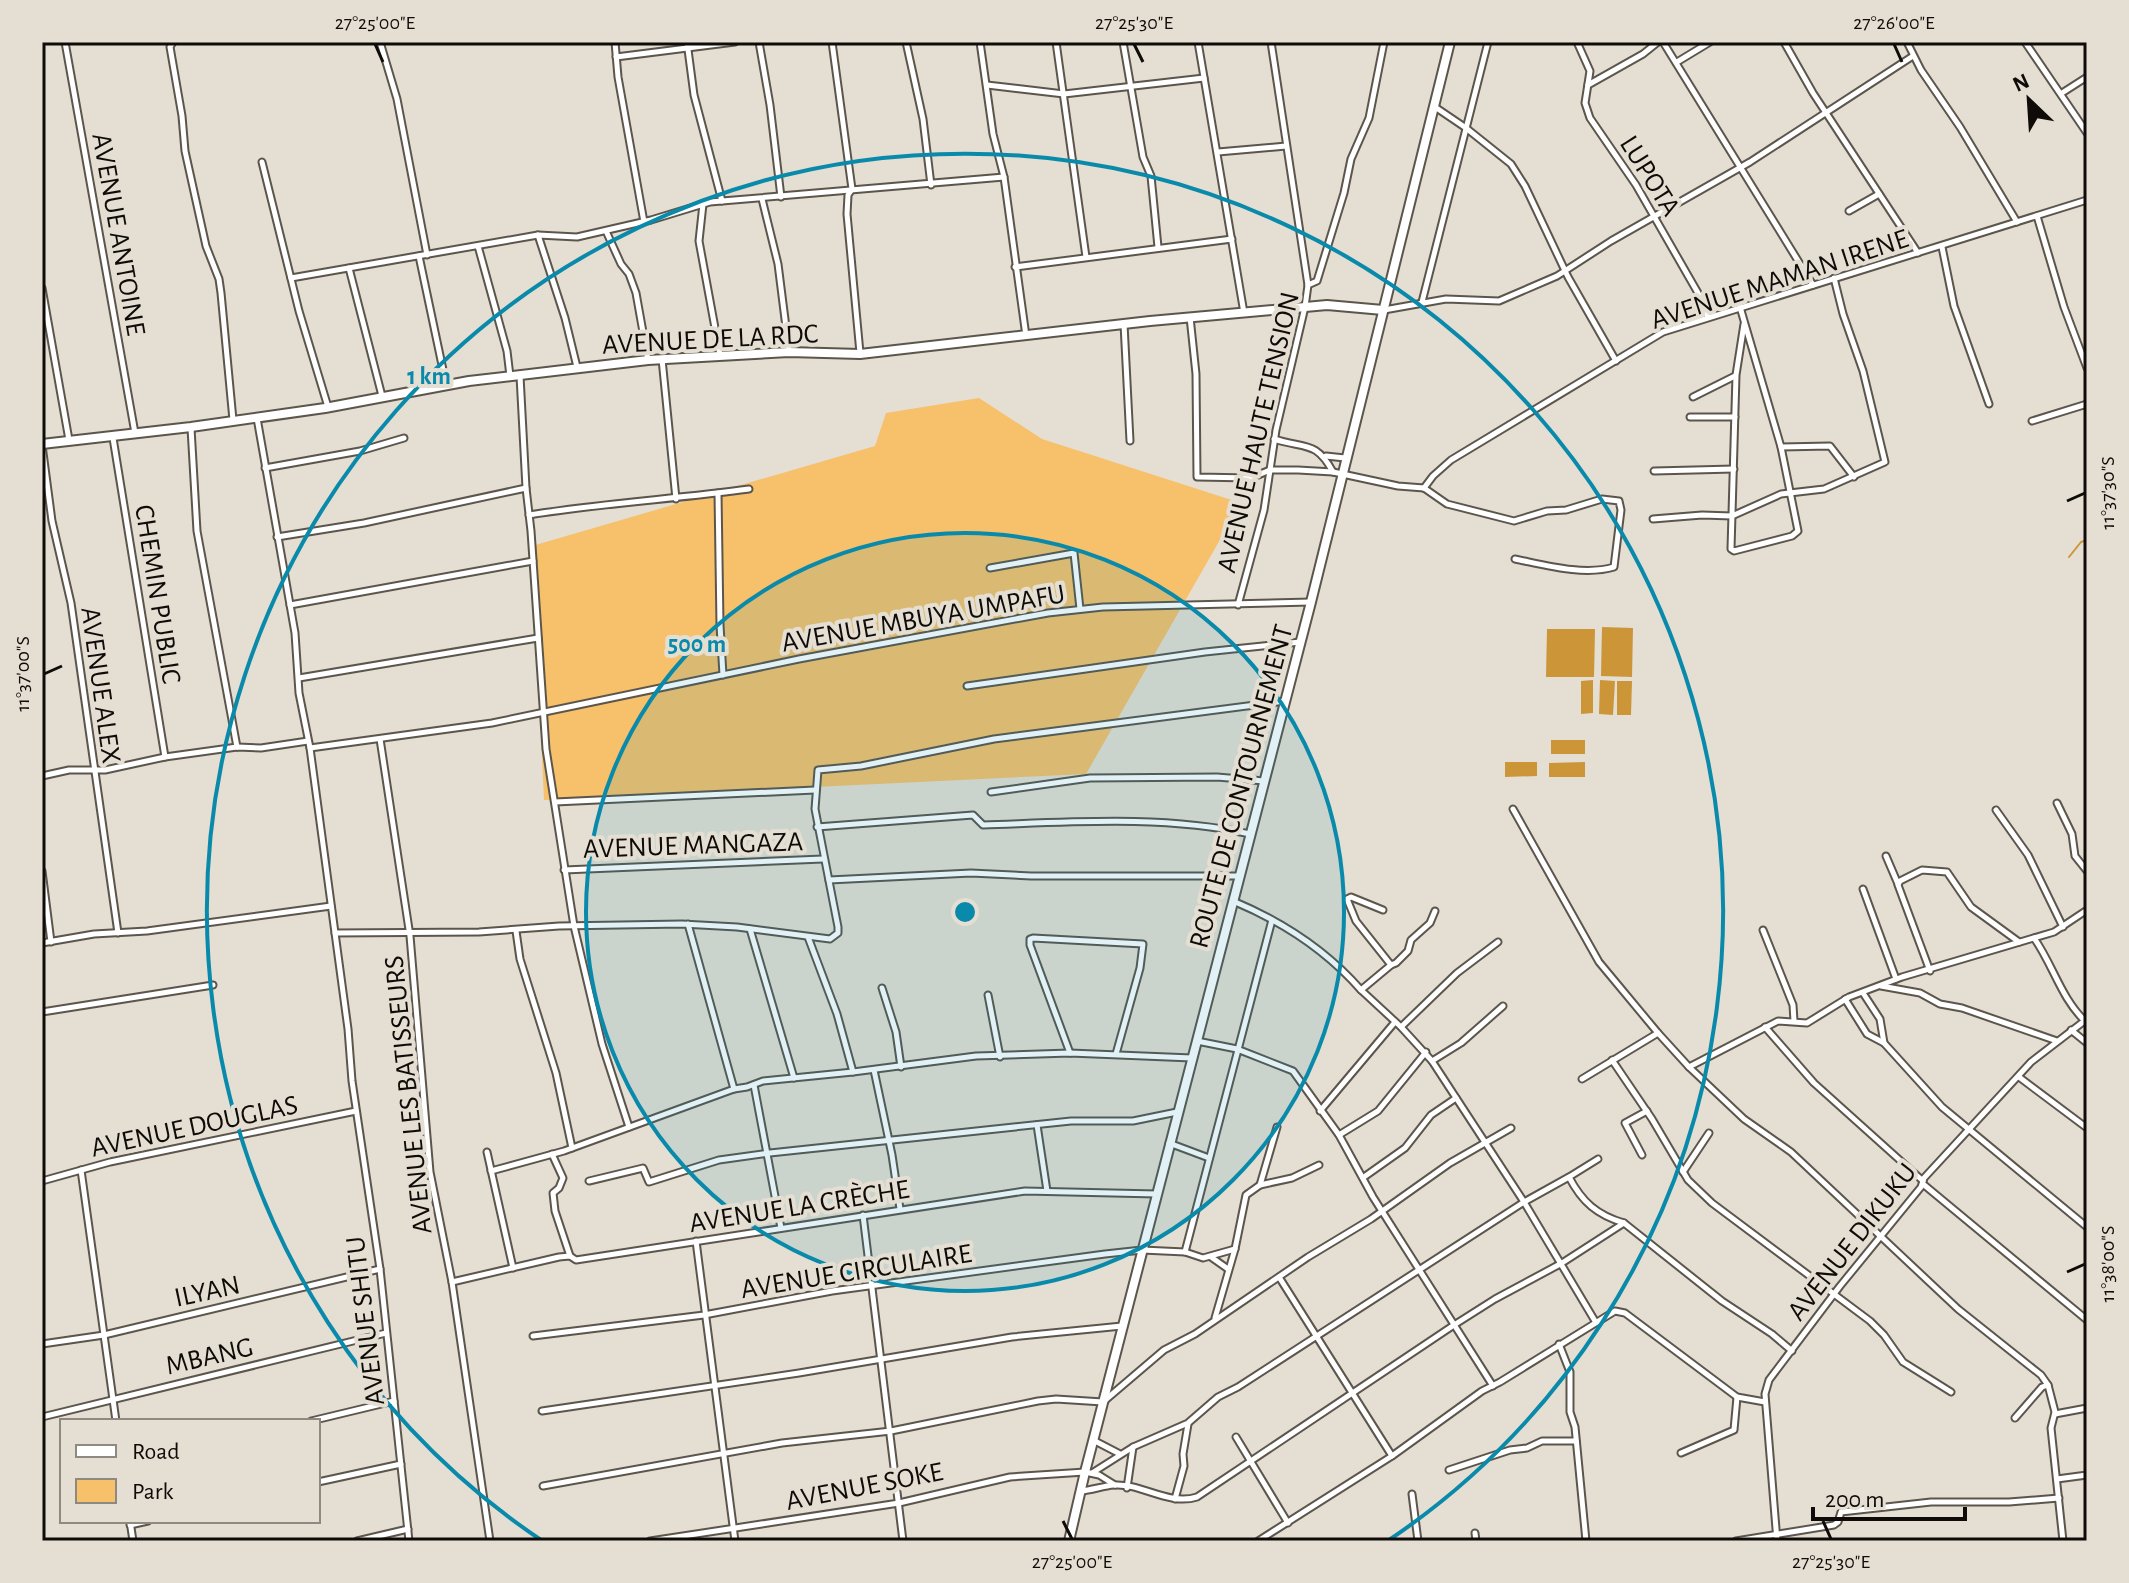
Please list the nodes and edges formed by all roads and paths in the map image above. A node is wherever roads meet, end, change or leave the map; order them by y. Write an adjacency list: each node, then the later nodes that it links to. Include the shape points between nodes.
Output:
1 (65, 42): 105 (street, AVENUE ANTOINE)
2 (173, 42): 102 (street, via 185,151 206,246 219,279)
3 (380, 42): 63 (street, via 397,99)
4 (615, 42): 25 (street)
5 (735, 42): 23 (street)
6 (759, 42): 46 (street)
7 (832, 42): 44 (street)
8 (906, 42): 43 (street)
9 (980, 42): 29 (street)
10 (1056, 42): 33 (street)
11 (1123, 42): 30 (street)
12 (1198, 42): 28 (street)
13 (1271, 42): 38 (street)
14 (1384, 42): 70 (street, AVENUE HAUTE TENSION, via 1369,118 1351,159 1317,281)
15 (1450, 42): 34 (street, ROUTE DE CONTOURNEMENT)
16 (1488, 42): 36 (street)
17 (1577, 42): 31 (street, LUPOTA, via 1590,71)
18 (1661, 42): 26 (street); 31 (street)
19 (1710, 42): 26 (street)
20 (1784, 42): 35 (street)
21 (1907, 42): 24 (street)
22 (2025, 42): 32 (street)
23 (687, 44): 25 (street, via 664,53); 49 (street, via 694,95)
24 (1913, 56): 35 (street); 55 (street)
25 (616, 57): 54 (street)
26 (1677, 62): 41 (street)
27 (2087, 77): 32 (street)
28 (1204, 78): 30 (street); 39 (street)
29 (987, 85): 33 (street); 42 (street)
30 (1132, 86): 33 (street); 60 (street, via 1151,176)
31 (1588, 86): 53 (street, LUPOTA, via 1585,103 1590,118)
32 (2062, 93): 37 (street)
33 (1064, 94): 64 (street)
34 (1433, 106): 36 (street); 76 (street, ROUTE DE CONTOURNEMENT)
35 (1827, 113): 41 (street); 45 (street)
36 (1466, 128): 67 (street, via 1511,164); 73 (street)
37 (2086, 130)
38 (1286, 146): 39 (street); 70 (street)
39 (1218, 152): 58 (street)
40 (262, 162): 68 (street)
41 (1742, 166): 53 (street); 71 (street)
42 (1004, 177): 43 (street); 65 (street)
43 (931, 185): 44 (street)
44 (852, 189): 46 (street); 84 (street, via 847,214)
45 (1879, 194): 51 (street); 62 (street)
46 (781, 197): 47 (street)
47 (762, 199): 49 (street); 83 (street, via 778,264)
48 (2087, 200): 52 (street, AVENUE MAMAN IRENE)
49 (722, 201): 50 (street)
50 (703, 204): 54 (street); 85 (street, via 699,241)
51 (1849, 211)
52 (2037, 216): 55 (street, AVENUE MAMAN IRENE); 90 (street)
53 (1655, 217): 67 (street); 79 (street, LUPOTA)
54 (644, 222): 56 (street)
55 (2017, 222): 61 (street, AVENUE MAMAN IRENE)
56 (606, 231): 57 (street, via 569,238); 87 (street, via 636,293)
57 (538, 235): 59 (street); 89 (street)
58 (1232, 239): 60 (street); 77 (street)
59 (478, 246): 63 (street); 92 (street)
60 (1158, 247): 64 (street)
61 (1942, 247): 62 (street, AVENUE MAMAN IRENE); 96 (street, via 1954,306)
62 (1919, 254): 69 (street, AVENUE MAMAN IRENE)
63 (423, 256): 66 (street); 93 (street)
64 (1086, 257): 65 (street)
65 (1015, 267): 82 (street)
66 (349, 268): 68 (street); 94 (street)
67 (1565, 271): 73 (street, via 1499,301); 88 (street)
68 (291, 278): 98 (street)
69 (1834, 278): 71 (street, AVENUE MAMAN IRENE); 120 (street, via 1886,459)
70 (1308, 285): 75 (street, AVENUE HAUTE TENSION)
71 (1813, 285): 74 (street, AVENUE MAMAN IRENE)
72 (42, 288): 109 (street)
73 (1422, 303): 76 (street)
74 (1740, 307): 79 (street, AVENUE MAMAN IRENE); 81 (street)
75 (1305, 308): 76 (street, AVENUE DE LA RDC); 77 (street, AVENUE DE LA RDC); 108 (street, AVENUE HAUTE TENSION)
76 (1383, 310): 114 (street, ROUTE DE CONTOURNEMENT)
77 (1244, 313): 78 (street, AVENUE DE LA RDC)
78 (1190, 317): 80 (street, AVENUE DE LA RDC); 117 (street, via 1196,374 1195,476 1251,478)
79 (1708, 317): 88 (street, AVENUE MAMAN IRENE, via 1663,332)
80 (1124, 324): 82 (street, AVENUE DE LA RDC); 110 (street)
81 (1744, 324): 91 (street); 112 (street)
82 (1026, 337): 84 (street, AVENUE DE LA RDC)
83 (789, 352): 84 (street, AVENUE DE LA RDC); 85 (street, AVENUE DE LA RDC)
84 (860, 354)
85 (720, 356): 86 (street, AVENUE DE LA RDC)
86 (662, 359): 87 (street, AVENUE DE LA RDC); 126 (street)
87 (648, 360): 89 (street, AVENUE DE LA RDC)
88 (1616, 361): 122 (street, AVENUE MAMAN IRENE, via 1451,460)
89 (577, 367): 92 (street, AVENUE DE LA RDC)
90 (2087, 368)
91 (1736, 375): 95 (street); 101 (street)
92 (515, 376): 93 (street, AVENUE DE LA RDC); 121 (street)
93 (446, 385): 94 (street, AVENUE DE LA RDC)
94 (383, 397): 98 (street, AVENUE DE LA RDC)
95 (1693, 397)
96 (1989, 404)
97 (2087, 404): 103 (street)
98 (328, 407): 99 (street, AVENUE DE LA RDC)
99 (257, 417): 102 (street, AVENUE DE LA RDC); 115 (street, AVENUE SHITU)
100 (1690, 417): 101 (street)
101 (1735, 417): 116 (street)
102 (233, 420): 104 (street, AVENUE DE LA RDC)
103 (2032, 421)
104 (191, 427): 105 (street, AVENUE DE LA RDC); 147 (street, via 197,531)
105 (135, 433): 106 (street, AVENUE DE LA RDC)
106 (113, 438): 109 (street, AVENUE DE LA RDC); 149 (street, CHEMIN PUBLIC)
107 (404, 438): 115 (street)
108 (1274, 439): 113 (street, via 1315,448); 117 (street, AVENUE HAUTE TENSION)
109 (69, 440): 111 (street, AVENUE DE LA RDC)
110 (1130, 441)
111 (42, 444): 150 (street, AVENUE ALEX)
112 (1781, 447): 120 (street, via 1830,446); 124 (street)
113 (1325, 456): 114 (street); 119 (street)
114 (1345, 458): 119 (street, ROUTE DE CONTOURNEMENT)
115 (265, 468): 130 (street, AVENUE SHITU)
116 (1734, 469): 118 (street); 128 (street)
117 (1270, 470): 119 (street); 136 (street, AVENUE HAUTE TENSION)
118 (1654, 471)
119 (1337, 473): 122 (street); 134 (street, ROUTE DE CONTOURNEMENT)
120 (1854, 477): 124 (street, via 1824,489)
121 (526, 488): 127 (street); 130 (street)
122 (1424, 488): 131 (street, via 1447,504 1514,521 1609,498 1620,502 1614,567 1567,568)
123 (749, 489): 125 (street)
124 (1790, 492): 128 (street); 128 (street, via 1798,531 1792,536 1732,551)
125 (718, 493): 126 (street); 140 (street)
126 (676, 499): 127 (street)
127 (529, 515): 132 (street)
128 (1732, 516): 129 (street)
129 (1653, 519)
130 (277, 537): 135 (street, AVENUE SHITU)
131 (1515, 559)
132 (533, 561): 135 (street); 138 (street)
133 (990, 568): 137 (street, via 1074,553)
134 (1311, 602): 136 (street, AVENUE MBUYA UMPAFU); 139 (street, ROUTE DE CONTOURNEMENT)
135 (290, 605): 141 (street, AVENUE SHITU)
136 (1238, 605): 137 (street, AVENUE MBUYA UMPAFU)
137 (1080, 609): 140 (street, AVENUE MBUYA UMPAFU)
138 (538, 638): 141 (street); 144 (street)
139 (1300, 642): 142 (street); 143 (street, ROUTE DE CONTOURNEMENT)
140 (723, 675): 144 (street, AVENUE MBUYA UMPAFU)
141 (299, 678): 146 (street, AVENUE SHITU)
142 (967, 686)
143 (1285, 701): 152 (street, ROUTE DE CONTOURNEMENT); 153 (street, via 994,739 818,770)
144 (544, 711): 145 (street, AVENUE MBUYA UMPAFU); 155 (street)
145 (380, 739): 148 (street, AVENUE MBUYA UMPAFU); 184 (street, AVENUE LES BATISSEURS)
146 (308, 741): 147 (street); 148 (street, AVENUE SHITU)
147 (237, 747): 149 (street)
148 (310, 748): 171 (street, AVENUE SHITU)
149 (165, 757): 150 (street)
150 (95, 770): 151 (street); 182 (street, AVENUE ALEX)
151 (42, 776)
152 (1264, 781): 154 (street, via 1090,778); 160 (street, ROUTE DE CONTOURNEMENT)
153 (815, 790): 155 (street); 159 (street)
154 (991, 792)
155 (555, 802): 163 (street)
156 (2057, 803): 165 (street, via 2072,834 2075,856)
157 (1513, 809): 209 (street, via 1599,962)
158 (1996, 810): 178 (street, via 2028,855)
159 (817, 827): 160 (street, via 973,815 983,825 1168,823); 162 (street)
160 (1250, 834): 166 (street, ROUTE DE CONTOURNEMENT)
161 (1886, 856): 168 (street)
162 (823, 859): 163 (street, AVENUE MANGAZA); 167 (street)
163 (564, 870): 177 (street)
164 (42, 871): 187 (street)
165 (2087, 871)
166 (1239, 876): 167 (street, via 971,873); 170 (street, ROUTE DE CONTOURNEMENT)
167 (829, 880): 185 (street, via 838,933 830,939)
168 (1898, 885): 190 (street, via 1922,870 1944,870 1971,907); 192 (street)
169 (1863, 889): 193 (street)
170 (1233, 901): 175 (street); 210 (street, ROUTE DE CONTOURNEMENT)
171 (331, 906): 182 (street); 183 (street, AVENUE SHITU)
172 (1383, 910): 191 (street, via 1347,899 1356,921)
173 (2087, 910): 178 (street)
174 (1435, 911): 191 (street, via 1408,951)
175 (1272, 920): 197 (street, via 1340,966); 214 (street)
176 (688, 924): 177 (street); 179 (street); 230 (street)
177 (574, 926): 181 (street); 237 (street)
178 (2063, 927): 186 (street)
179 (750, 929): 185 (street); 227 (street)
180 (1763, 930): 204 (street, via 1793,1005)
181 (516, 931): 184 (street); 247 (street)
182 (118, 933): 187 (street)
183 (335, 933): 184 (street); 232 (street, AVENUE SHITU)
184 (409, 933): 286 (street, AVENUE LES BATISSEURS, via 430,1172)
185 (808, 936): 225 (street)
186 (2034, 938): 190 (street); 203 (street, via 2065,997)
187 (51, 942): 189 (street)
188 (1498, 942): 206 (street)
189 (42, 943)
190 (2020, 943): 192 (street)
191 (1391, 965): 197 (street)
192 (1930, 971): 193 (street)
193 (1896, 979): 195 (street)
194 (213, 985): 202 (street)
195 (1880, 986): 198 (street); 211 (street, via 1920,993)
196 (882, 988): 222 (street)
197 (1361, 990): 205 (street)
198 (1863, 993): 200 (street); 212 (street, via 1880,1019)
199 (988, 995): 218 (street)
200 (1845, 999): 204 (street, via 1810,1022); 212 (street, via 1867,1034)
201 (1503, 1006): 221 (street)
202 (42, 1012)
203 (2086, 1020): 208 (street, AVENUE DIKUKU)
204 (1794, 1021): 207 (street)
205 (1395, 1022): 206 (street); 233 (street)
206 (1401, 1027): 215 (street)
207 (1765, 1027): 223 (street); 262 (street, via 1814,1083)
208 (2071, 1030): 211 (street, AVENUE DIKUKU); 213 (street)
209 (1658, 1033): 220 (street); 223 (street)
210 (1197, 1041): 214 (street); 219 (street, ROUTE DE CONTOURNEMENT)
211 (2058, 1041): 226 (street, AVENUE DIKUKU)
212 (1884, 1043): 241 (street)
213 (2087, 1043)
214 (1237, 1049): 233 (street, via 1290,1068); 252 (street)
215 (1426, 1052): 221 (street); 243 (street, via 1378,1111)
216 (1070, 1053): 217 (street); 217 (street, via 1030,939 1143,944); 218 (street)
217 (1116, 1054): 219 (street)
218 (1000, 1057): 222 (street)
219 (1192, 1058): 235 (street, ROUTE DE CONTOURNEMENT)
220 (1612, 1060): 228 (street); 234 (street)
221 (1432, 1061): 231 (street)
222 (901, 1067): 224 (street)
223 (1689, 1067): 273 (street, via 1744,1119 1791,1152)
224 (874, 1070): 225 (street); 244 (street)
225 (853, 1072): 227 (street)
226 (2019, 1077): 240 (street); 241 (street, AVENUE DIKUKU)
227 (794, 1078): 229 (street)
228 (1582, 1079)
229 (754, 1085): 230 (street); 250 (street)
230 (734, 1089): 237 (street)
231 (1457, 1098): 246 (street); 258 (street, via 1431,1115 1405,1148)
232 (356, 1111): 255 (street, AVENUE DOUGLAS); 282 (street, AVENUE SHITU)
233 (1320, 1111): 243 (street)
234 (1647, 1111): 251 (street, via 1625,1123); 257 (street)
235 (1177, 1112): 236 (street, via 1133,1121); 245 (street, ROUTE DE CONTOURNEMENT)
236 (1037, 1125): 244 (street); 264 (street)
237 (629, 1127): 247 (street)
238 (1277, 1127): 263 (street)
239 (1511, 1128): 246 (street)
240 (2087, 1128)
241 (1970, 1129): 262 (street, AVENUE DIKUKU); 271 (street)
242 (1709, 1133): 257 (street)
243 (1339, 1135): 258 (street)
244 (889, 1141): 250 (street); 267 (street)
245 (1169, 1143): 252 (street); 265 (street, ROUTE DE CONTOURNEMENT)
246 (1486, 1143): 266 (street); 268 (street)
247 (572, 1148): 249 (street)
248 (487, 1152): 256 (street)
249 (552, 1154): 256 (street); 278 (street, via 563,1178 553,1193 555,1211)
250 (766, 1154): 261 (street, via 719,1160 649,1182 643,1168); 272 (street)
251 (1642, 1155)
252 (1209, 1158): 277 (street)
253 (1598, 1159): 259 (street)
254 (1319, 1165): 263 (street)
255 (81, 1170): 260 (street, AVENUE DOUGLAS); 296 (street)
256 (491, 1171): 281 (street)
257 (1683, 1172): 288 (street, via 1712,1203)
258 (1364, 1177): 268 (street)
259 (1569, 1177): 266 (street); 270 (street, via 1586,1204)
260 (42, 1181)
261 (589, 1181)
262 (1923, 1182): 273 (street, AVENUE DIKUKU); 291 (street)
263 (1260, 1185): 275 (street, via 1246,1195)
264 (1047, 1191): 265 (street, AVENUE LA CRÈCHE); 267 (street, AVENUE LA CRÈCHE)
265 (1157, 1194): 276 (street, ROUTE DE CONTOURNEMENT)
266 (1524, 1202): 280 (street); 284 (street)
267 (900, 1209): 269 (street, AVENUE LA CRÈCHE)
268 (1383, 1210): 284 (street); 285 (street)
269 (863, 1215): 272 (street, AVENUE LA CRÈCHE); 287 (street)
270 (1624, 1223): 280 (street); 301 (street)
271 (2087, 1227)
272 (781, 1228): 274 (street, AVENUE LA CRÈCHE)
273 (1880, 1237): 288 (street, AVENUE DIKUKU); 304 (street)
274 (696, 1241): 278 (street, AVENUE LA CRÈCHE, via 576,1260); 289 (street)
275 (1235, 1249): 279 (street); 283 (street)
276 (1142, 1250): 277 (street, AVENUE CIRCULAIRE); 287 (street, AVENUE CIRCULAIRE); 294 (street, ROUTE DE CONTOURNEMENT)
277 (1185, 1252): 279 (street, AVENUE CIRCULAIRE)
278 (570, 1256): 281 (street, AVENUE LA CRÈCHE)
279 (1211, 1257): 283 (street)
280 (1562, 1263): 292 (street); 293 (street)
281 (514, 1268): 286 (street, AVENUE LA CRÈCHE)
282 (380, 1269): 295 (street, AVENUE SHITU); 296 (street, ILYAN)
283 (1228, 1269): 290 (street)
284 (1420, 1271): 293 (street); 298 (street)
285 (1279, 1277): 290 (street); 298 (street)
286 (452, 1282): 354 (street, AVENUE LES BATISSEURS)
287 (873, 1287): 289 (street, AVENUE CIRCULAIRE); 302 (street)
288 (1834, 1293): 301 (street, AVENUE DIKUKU); 306 (street, via 1874,1325 1900,1360)
289 (704, 1315): 297 (street, AVENUE CIRCULAIRE); 303 (street)
290 (1215, 1319): 311 (street, via 1154,1358)
291 (2087, 1320)
292 (1595, 1321): 300 (street); 308 (street, via 1612,1311 1625,1313)
293 (1454, 1325): 305 (street); 307 (street)
294 (1122, 1326): 302 (street, via 1012,1337); 311 (street, ROUTE DE CONTOURNEMENT)
295 (386, 1333): 309 (street, MBANG); 310 (street, AVENUE SHITU)
296 (104, 1335): 299 (street, ILYAN); 309 (street)
297 (533, 1336)
298 (1316, 1336): 307 (street); 320 (street, via 1218,1397)
299 (42, 1344)
300 (1559, 1344): 305 (street); 324 (street, via 1570,1372)
301 (1792, 1351): 312 (street, AVENUE DIKUKU, via 1766,1385)
302 (882, 1359): 303 (street); 321 (street)
303 (714, 1384): 314 (street); 327 (street)
304 (2048, 1385): 315 (street); 317 (street)
305 (1493, 1386): 329 (street)
306 (1951, 1392)
307 (1354, 1394): 329 (street); 330 (street)
308 (1737, 1397): 312 (street); 326 (street, via 1734,1430)
309 (113, 1399): 316 (street, MBANG); 318 (street)
310 (394, 1401): 319 (street); 331 (street, AVENUE SHITU)
311 (1103, 1402): 321 (street, via 1038,1401); 323 (street, ROUTE DE CONTOURNEMENT)
312 (1765, 1402): 350 (street, AVENUE DIKUKU)
313 (2087, 1408): 315 (street)
314 (542, 1411)
315 (2055, 1414): 335 (street, via 2051,1428)
316 (42, 1417)
317 (2015, 1418)
318 (116, 1419)
319 (319, 1419)
320 (1188, 1423): 325 (street); 343 (street)
321 (891, 1431): 327 (street); 344 (street)
322 (1236, 1437): 330 (street)
323 (1093, 1440): 328 (street); 333 (street, ROUTE DE CONTOURNEMENT)
324 (1576, 1441): 332 (street, via 1538,1442); 362 (street)
325 (1133, 1447): 328 (street); 339 (street)
326 (1681, 1453)
327 (724, 1454): 338 (street); 347 (street)
328 (1121, 1455): 333 (street)
329 (1392, 1456): 346 (street)
330 (1251, 1462): 343 (street, via 1197,1497); 346 (street)
331 (401, 1464): 336 (street); 348 (street, AVENUE SHITU)
332 (1449, 1470)
333 (1088, 1473): 337 (street); 340 (street, ROUTE DE CONTOURNEMENT); 344 (street, AVENUE SOKE, via 996,1479)
334 (2087, 1475): 335 (street)
335 (2057, 1479): 342 (street)
336 (320, 1482)
337 (1115, 1485): 339 (street); 340 (street)
338 (543, 1486)
339 (1127, 1488): 343 (street)
340 (1081, 1491): 358 (street, ROUTE DE CONTOURNEMENT)
341 (1412, 1494): 360 (street)
342 (2060, 1498): 350 (street, via 1931,1502 1841,1512 1834,1525); 364 (street)
343 (1175, 1499)
344 (899, 1503): 347 (street, AVENUE SOKE); 357 (street)
345 (130, 1523): 351 (street)
346 (1288, 1523): 359 (street)
347 (734, 1528): 355 (street, AVENUE SOKE); 356 (street)
348 (408, 1529): 352 (street); 353 (street, AVENUE SHITU)
349 (1475, 1533): 361 (street)
350 (1777, 1538): 363 (street)
351 (133, 1541)
352 (357, 1541)
353 (409, 1541)
354 (490, 1541)
355 (650, 1541)
356 (735, 1541)
357 (903, 1541)
358 (1069, 1541)
359 (1258, 1541)
360 (1418, 1541)
361 (1476, 1541)
362 (1586, 1541)
363 (1736, 1541)
364 (2063, 1541)

